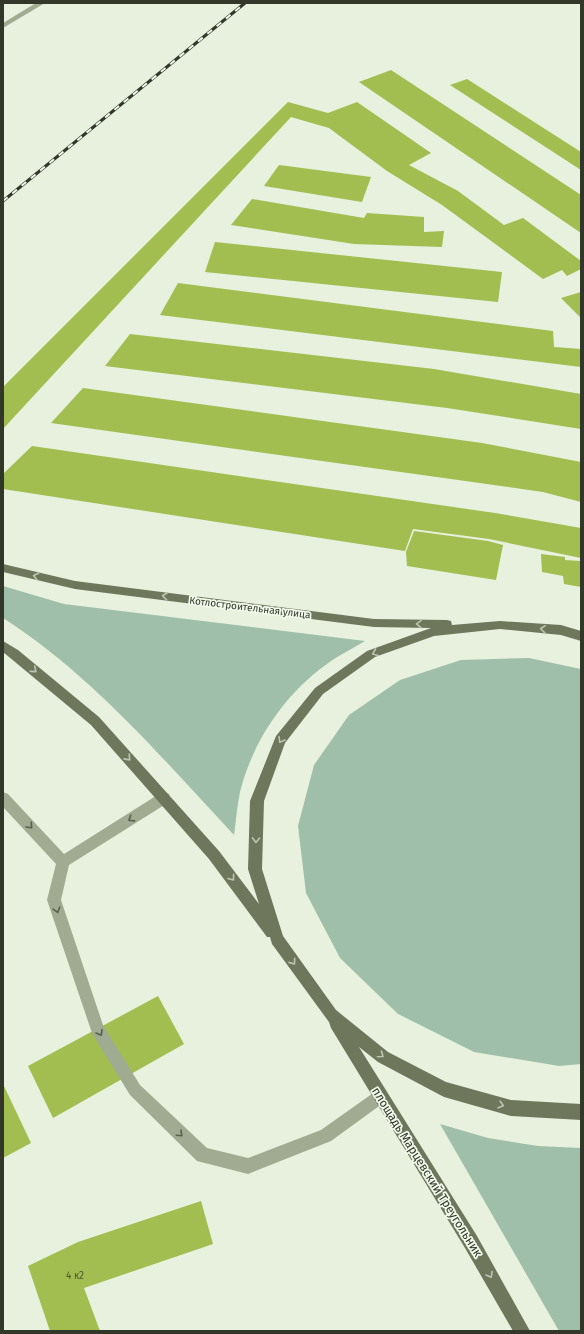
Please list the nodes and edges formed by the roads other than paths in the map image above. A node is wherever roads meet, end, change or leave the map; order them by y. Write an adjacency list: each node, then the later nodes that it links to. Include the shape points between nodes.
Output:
1 (41, 3): 2 (street)
2 (3, 26)
3 (3, 568): 4 (main road, Котлостроительная улица, one-way to 3, via 374,623 75,585)
4 (500, 625): 5 (main road, площадь Марцевский Треугольник, one-way to 4); 12 (main road, площадь Марцевский Треугольник, one-way to 12, via 433,632 371,654 318,691 280,740 257,801 256,869)
5 (561, 630): 6 (main road); 7 (main road, площадь Марцевский Треугольник)
6 (581, 632)
7 (581, 636)
8 (3, 646): 10 (main road, one-way to 10, via 95,720)
9 (3, 798): 11 (street, one-way to 11)
10 (164, 798): 11 (street, one-way to 11); 12 (main road, one-way to 12, via 214,854)
11 (63, 862): 14 (street, one-way to 14, via 54,900 97,1028 135,1090 204,1156 248,1166 326,1136)
12 (277, 939): 13 (main road, площадь Марцевский Треугольник, one-way to 13)
13 (331, 1015): 14 (main road, площадь Марцевский Треугольник); 15 (main road, площадь Марцевский Треугольник, one-way to 15, via 383,1057 444,1089 512,1108)
14 (381, 1096): 16 (main road, площадь Марцевский Треугольник, one-way to 16, via 471,1242)
15 (581, 1112)
16 (522, 1331)

